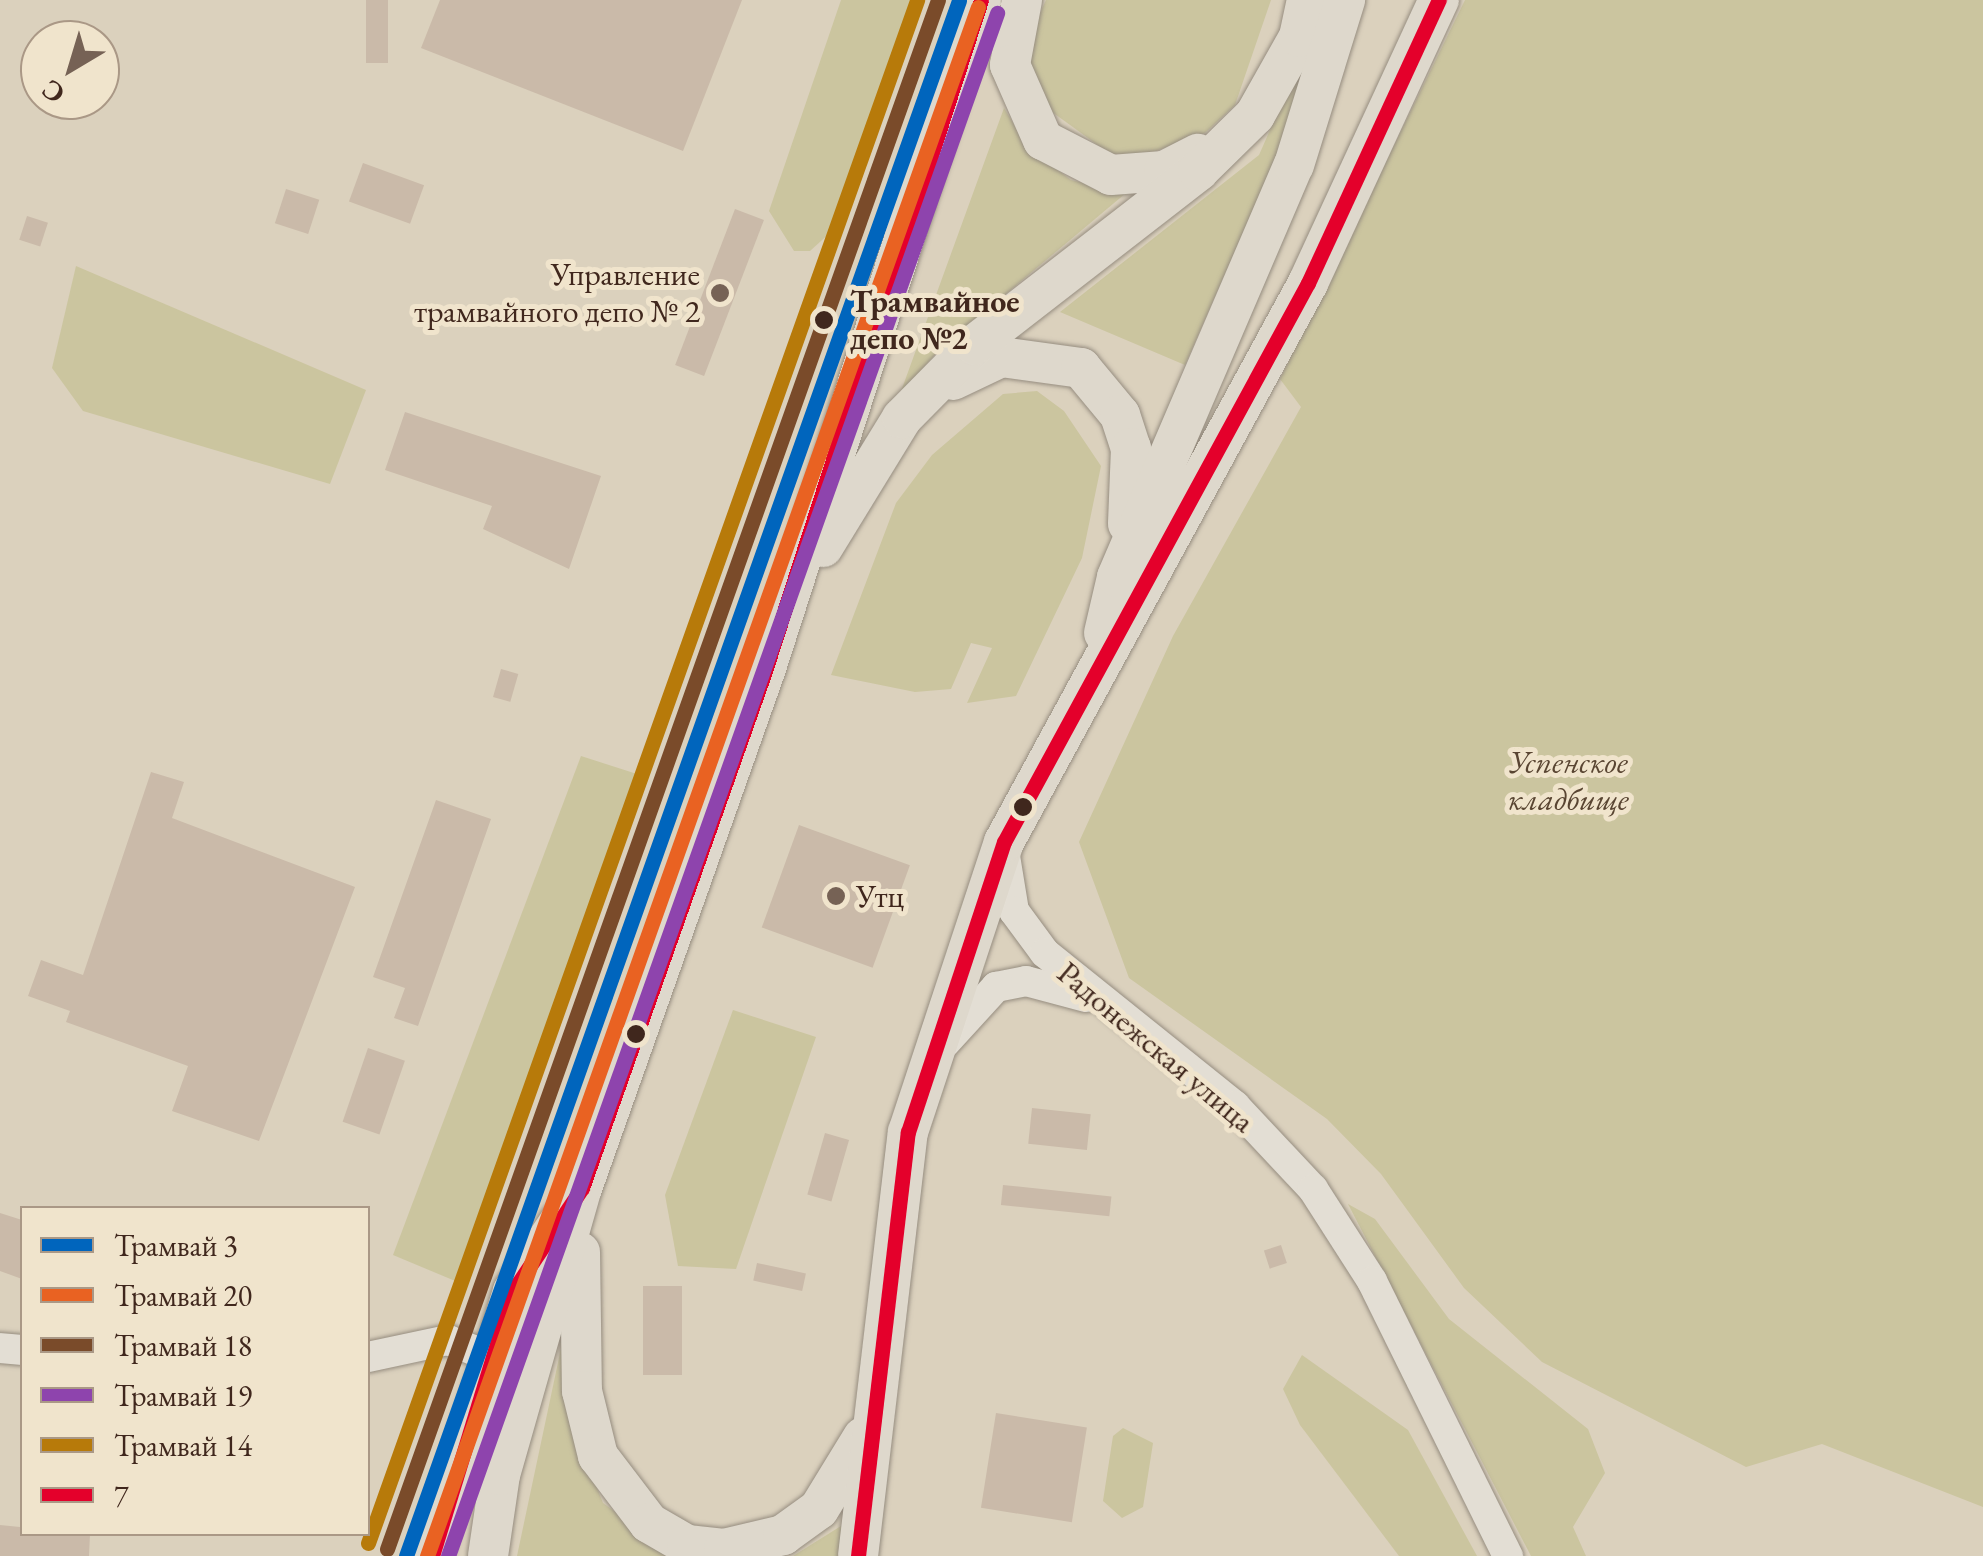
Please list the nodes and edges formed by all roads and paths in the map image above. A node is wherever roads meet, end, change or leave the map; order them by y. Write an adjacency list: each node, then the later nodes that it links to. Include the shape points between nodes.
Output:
1 (981, 0): 9 (main road)
2 (1022, 0): 6 (main road, via 1010,65 1020,104 1043,140 1073,160 1111,175 1164,171)
3 (1307, 0): 6 (main road, via 1299,38)
4 (1345, 0): 8 (main road, via 1294,165)
5 (1439, 0): 10 (main road, via 1308,283)
6 (1254, 115): 7 (main road, via 1198,171 974,345)
7 (902, 418): 8 (main road, via 1002,357 1081,368 1120,415 1131,448 1132,507); 9 (main road, via 830,532)
8 (1117, 576): 10 (main road)
9 (766, 668): 14 (main road)
10 (1090, 690): 11 (main road)
11 (1004, 842): 12 (street, Радонежская улица, via 1014,911); 13 (main road)
12 (1098, 1002): 13 (street, via 1026,981 996,987 958,1020); 21 (street, Радонежская улица, via 1236,1106 1313,1189 1372,1281)
13 (920, 1083): 17 (main road)
14 (582, 1188): 16 (main road, via 513,1291); 17 (main road, via 582,1391 598,1456 649,1523 687,1544 724,1548 783,1534 846,1475); 19 (main road, via 500,1474)
15 (370, 1357): 16 (street, via 448,1340)
16 (491, 1357): 18 (main road)
17 (877, 1404): 20 (main road)
18 (432, 1556)
19 (488, 1556)
20 (858, 1556)
21 (1508, 1556)

